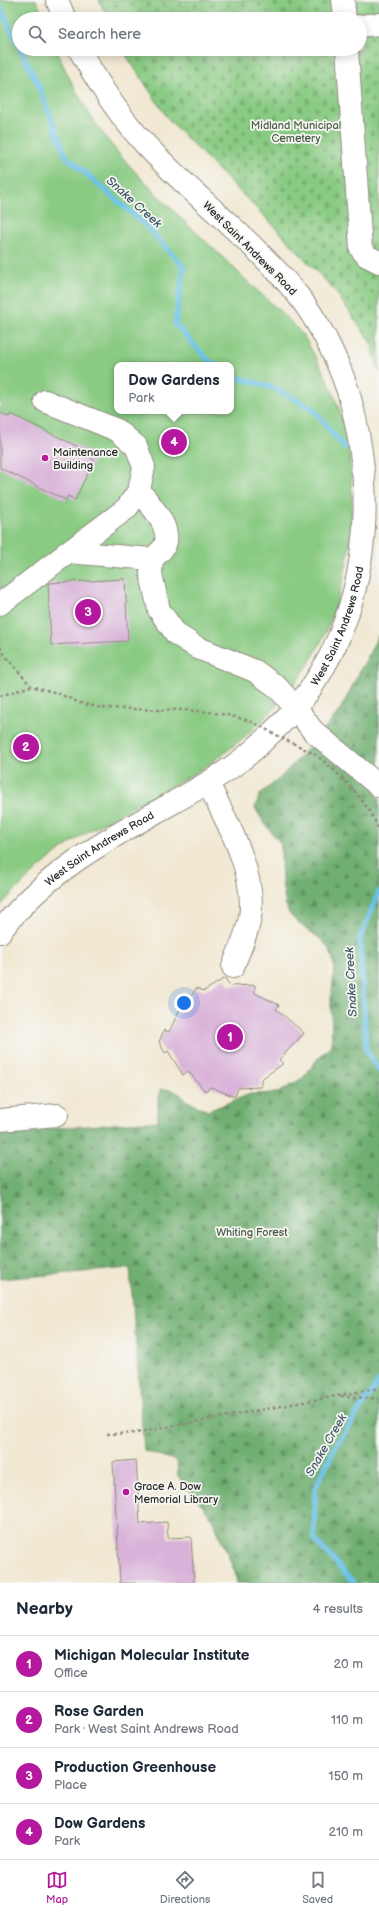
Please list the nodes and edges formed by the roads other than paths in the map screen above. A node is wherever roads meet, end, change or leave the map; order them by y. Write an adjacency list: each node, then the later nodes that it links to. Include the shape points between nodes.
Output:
1 (57, 0): 3 (street)
2 (343, 0): 4 (street)
3 (62, 12)
4 (344, 12)
5 (379, 24): 6 (street)
6 (367, 25)
7 (83, 56): 15 (street, West Saint Andrews Road, via 98,83 145,144 275,270 297,295 316,321 337,360 355,408 368,474 370,512 367,552 359,586 347,619 316,679)
8 (347, 56): 9 (street, via 361,249 367,256)
9 (379, 262)
10 (45, 401): 11 (street, via 117,430 136,446 144,467)
11 (139, 490): 12 (street, via 127,508); 13 (street, via 160,519 167,535 165,546)
12 (66, 552): 13 (street); 14 (street)
13 (152, 559): 15 (street, via 151,574 159,610 176,634 198,648 255,671 278,687)
14 (0, 604)
15 (296, 708): 16 (street, West Saint Andrews Road, via 246,757); 17 (street, via 318,736)
16 (208, 783): 18 (street, West Saint Andrews Road, via 98,846 39,889); 20 (street, via 235,839 249,877 251,906 248,928)
17 (379, 786)
18 (7, 907): 19 (street, West Saint Andrews Road)
19 (0, 932)
20 (232, 967)
21 (57, 1115): 22 (street)
22 (0, 1120)

